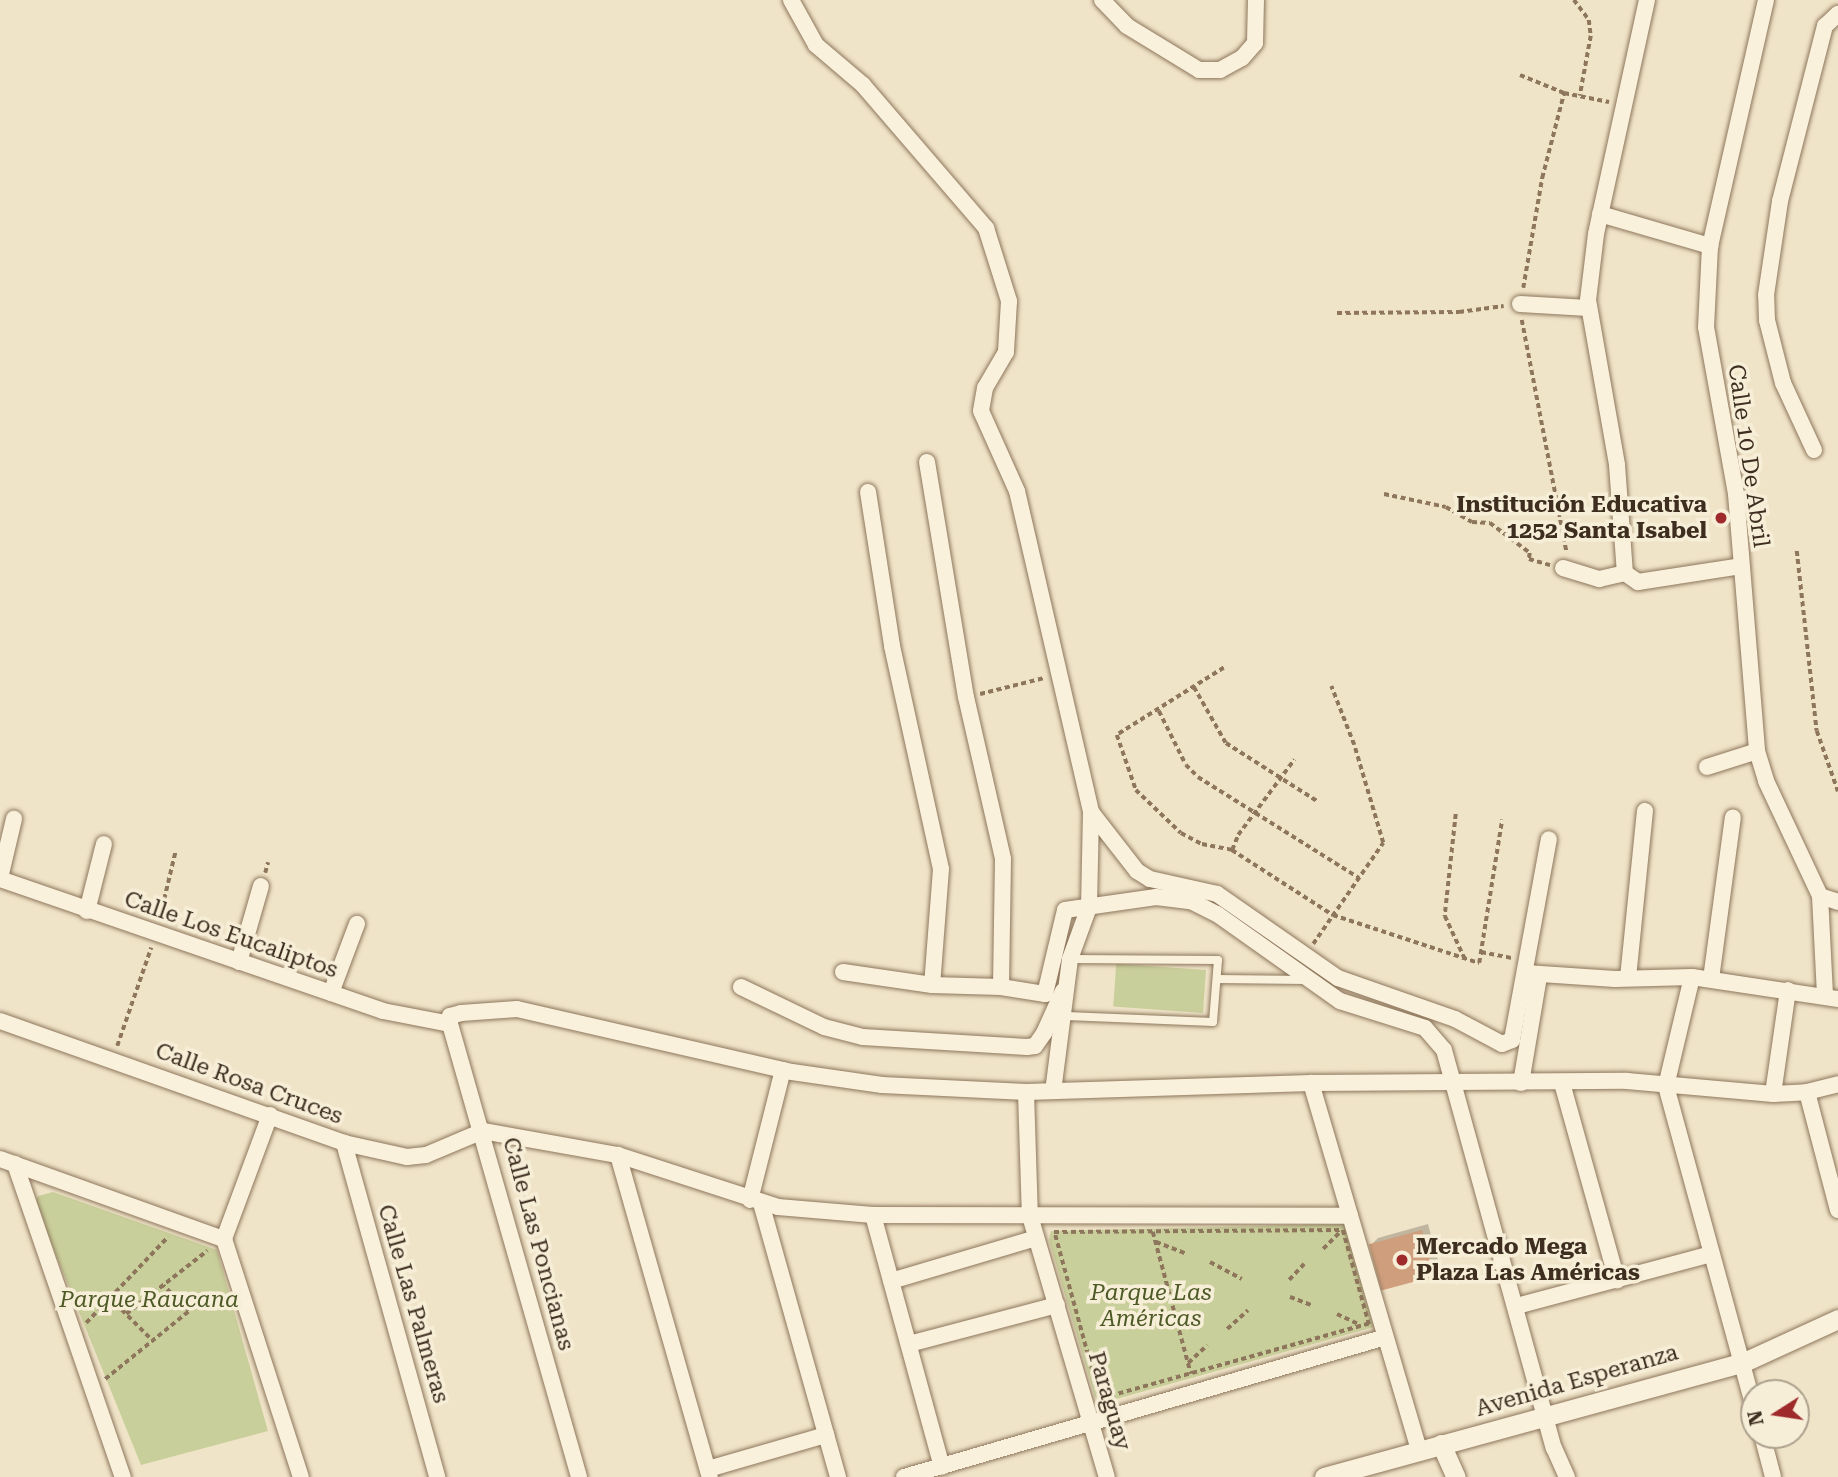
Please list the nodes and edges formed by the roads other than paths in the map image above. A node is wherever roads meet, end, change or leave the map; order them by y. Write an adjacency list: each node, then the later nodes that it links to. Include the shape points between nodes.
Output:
1 (790, 0): 20 (street, via 816,45 863,85 986,228 994,246 1010,311 1006,352 985,388 981,411 1017,491)
2 (1102, 0): 3 (street, via 1128,26 1199,70 1220,70 1242,58 1255,43)
3 (1256, 0)
4 (1647, 0): 7 (street)
5 (1766, 0): 8 (street, Calle 10 De Abril)
6 (1838, 14): 11 (street, via 1825,26 1821,39 1780,201 1766,295 1767,320 1783,383)
7 (1600, 214): 8 (street); 10 (street)
8 (1710, 246): 14 (street, Calle 10 De Abril, via 1706,327 1735,494)
9 (1520, 304): 10 (street)
10 (1588, 309): 16 (street, via 1617,465)
11 (1814, 450)
12 (927, 462): 44 (street, via 966,697 1003,859)
13 (868, 492): 41 (street, via 892,646 941,869)
14 (1741, 566): 16 (street, via 1638,582); 17 (street, Calle 10 De Abril)
15 (1563, 568): 16 (street, via 1599,579)
16 (1625, 573)
17 (1757, 751): 18 (street); 27 (street, Calle 10 De Abril, via 1766,781)
18 (1706, 767)
19 (1645, 811): 37 (street)
20 (1091, 812): 29 (street); 34 (street, via 1137,871 1150,879 1217,894 1338,978 1455,1019 1502,1044 1512,1040)
21 (1733, 817): 39 (street)
22 (14, 819): 25 (street)
23 (1549, 839): 34 (street)
24 (104, 844): 30 (street)
25 (0, 878): 30 (street, Calle Los Eucaliptos)
26 (261, 887): 33 (street)
27 (1820, 897): 28 (street); 47 (street, Calle 10 De Abril)
28 (1838, 902)
29 (1089, 907): 32 (street); 40 (street, via 1156,897 1192,901); 44 (street, via 1061,912 1045,994)
30 (87, 911): 33 (street, Calle Los Eucaliptos)
31 (357, 924): 46 (street)
32 (1070, 960): 38 (lane, via 1218,960); 42 (street)
33 (239, 962): 46 (street, Calle Los Eucaliptos)
34 (1531, 971): 37 (street); 54 (street)
35 (843, 972): 41 (street)
36 (1692, 976): 37 (street); 39 (street); 57 (street)
37 (1628, 978)
38 (1217, 979): 40 (lane); 48 (lane, via 1213,1022)
39 (1711, 979): 45 (street)
40 (1310, 980): 53 (street, via 1340,1001 1425,1028 1444,1051)
41 (932, 985): 44 (street)
42 (1065, 985): 43 (street, via 1044,1033 1035,1046 1027,1047 863,1037 824,1027); 48 (street)
43 (741, 987)
44 (1001, 987)
45 (1787, 990): 47 (street); 61 (street)
46 (331, 993): 50 (street, Calle Los Eucaliptos, via 383,1012)
47 (1831, 997)
48 (1066, 1016): 58 (street)
49 (0, 1021): 62 (street, Calle Rosa Cruces)
50 (450, 1024): 51 (street, via 450,1016 461,1013 517,1009); 63 (street, Calle Las Poncianas)
51 (783, 1070): 59 (street, via 882,1085); 67 (street)
52 (1311, 1083): 53 (street); 58 (street); 71 (street)
53 (1451, 1083): 54 (street); 78 (street)
54 (1521, 1083): 55 (street)
55 (1562, 1083): 57 (street); 75 (street)
56 (1838, 1084): 60 (street)
57 (1666, 1086): 61 (street); 74 (street)
58 (1053, 1091): 59 (street)
59 (1026, 1092): 70 (street, Paraguay)
60 (1807, 1092): 61 (street); 68 (street)
61 (1773, 1094)
62 (270, 1115): 64 (street, Calle Rosa Cruces); 72 (street)
63 (483, 1131): 64 (street, Calle Rosa Cruces, via 415,1157); 65 (street); 95 (street, Calle Las Poncianas)
64 (344, 1143): 94 (street, Calle Las Palmeras)
65 (618, 1154): 67 (street); 91 (street)
66 (7, 1162): 72 (street); 92 (street)
67 (755, 1202): 69 (street); 86 (street)
68 (1838, 1210)
69 (873, 1215): 70 (street); 76 (street)
70 (1030, 1216): 71 (street, via 1151,1223); 73 (street, Paraguay)
71 (1350, 1216): 80 (street)
72 (224, 1238): 93 (street)
73 (1036, 1238): 76 (street); 77 (street, Paraguay)
74 (1711, 1254): 75 (street); 82 (street)
75 (1617, 1280): 78 (street)
76 (891, 1281): 81 (street)
77 (1057, 1305): 81 (street); 85 (street, Paraguay)
78 (1517, 1306): 84 (street)
79 (1837, 1325): 82 (street, Avenida Esperanza)
80 (1375, 1340): 85 (street); 89 (street)
81 (909, 1344): 90 (street)
82 (1742, 1363): 83 (street); 84 (street, Avenida Esperanza)
83 (1746, 1379)
84 (1548, 1415): 87 (street, Avenida Esperanza); 101 (street, via 1554,1448)
85 (1093, 1422): 90 (street); 98 (street, Paraguay)
86 (826, 1435): 91 (street); 96 (street)
87 (1441, 1444): 89 (street, Avenida Esperanza); 100 (street)
88 (1766, 1449): 102 (street)
89 (1419, 1450): 99 (street, Avenida Esperanza)
90 (942, 1467): 97 (street)
91 (709, 1473)
92 (123, 1477)
93 (301, 1477)
94 (437, 1477)
95 (579, 1477)
96 (838, 1477)
97 (904, 1477)
98 (1107, 1477)
99 (1324, 1477)
100 (1456, 1477)
101 (1567, 1477)
102 (1773, 1477)

